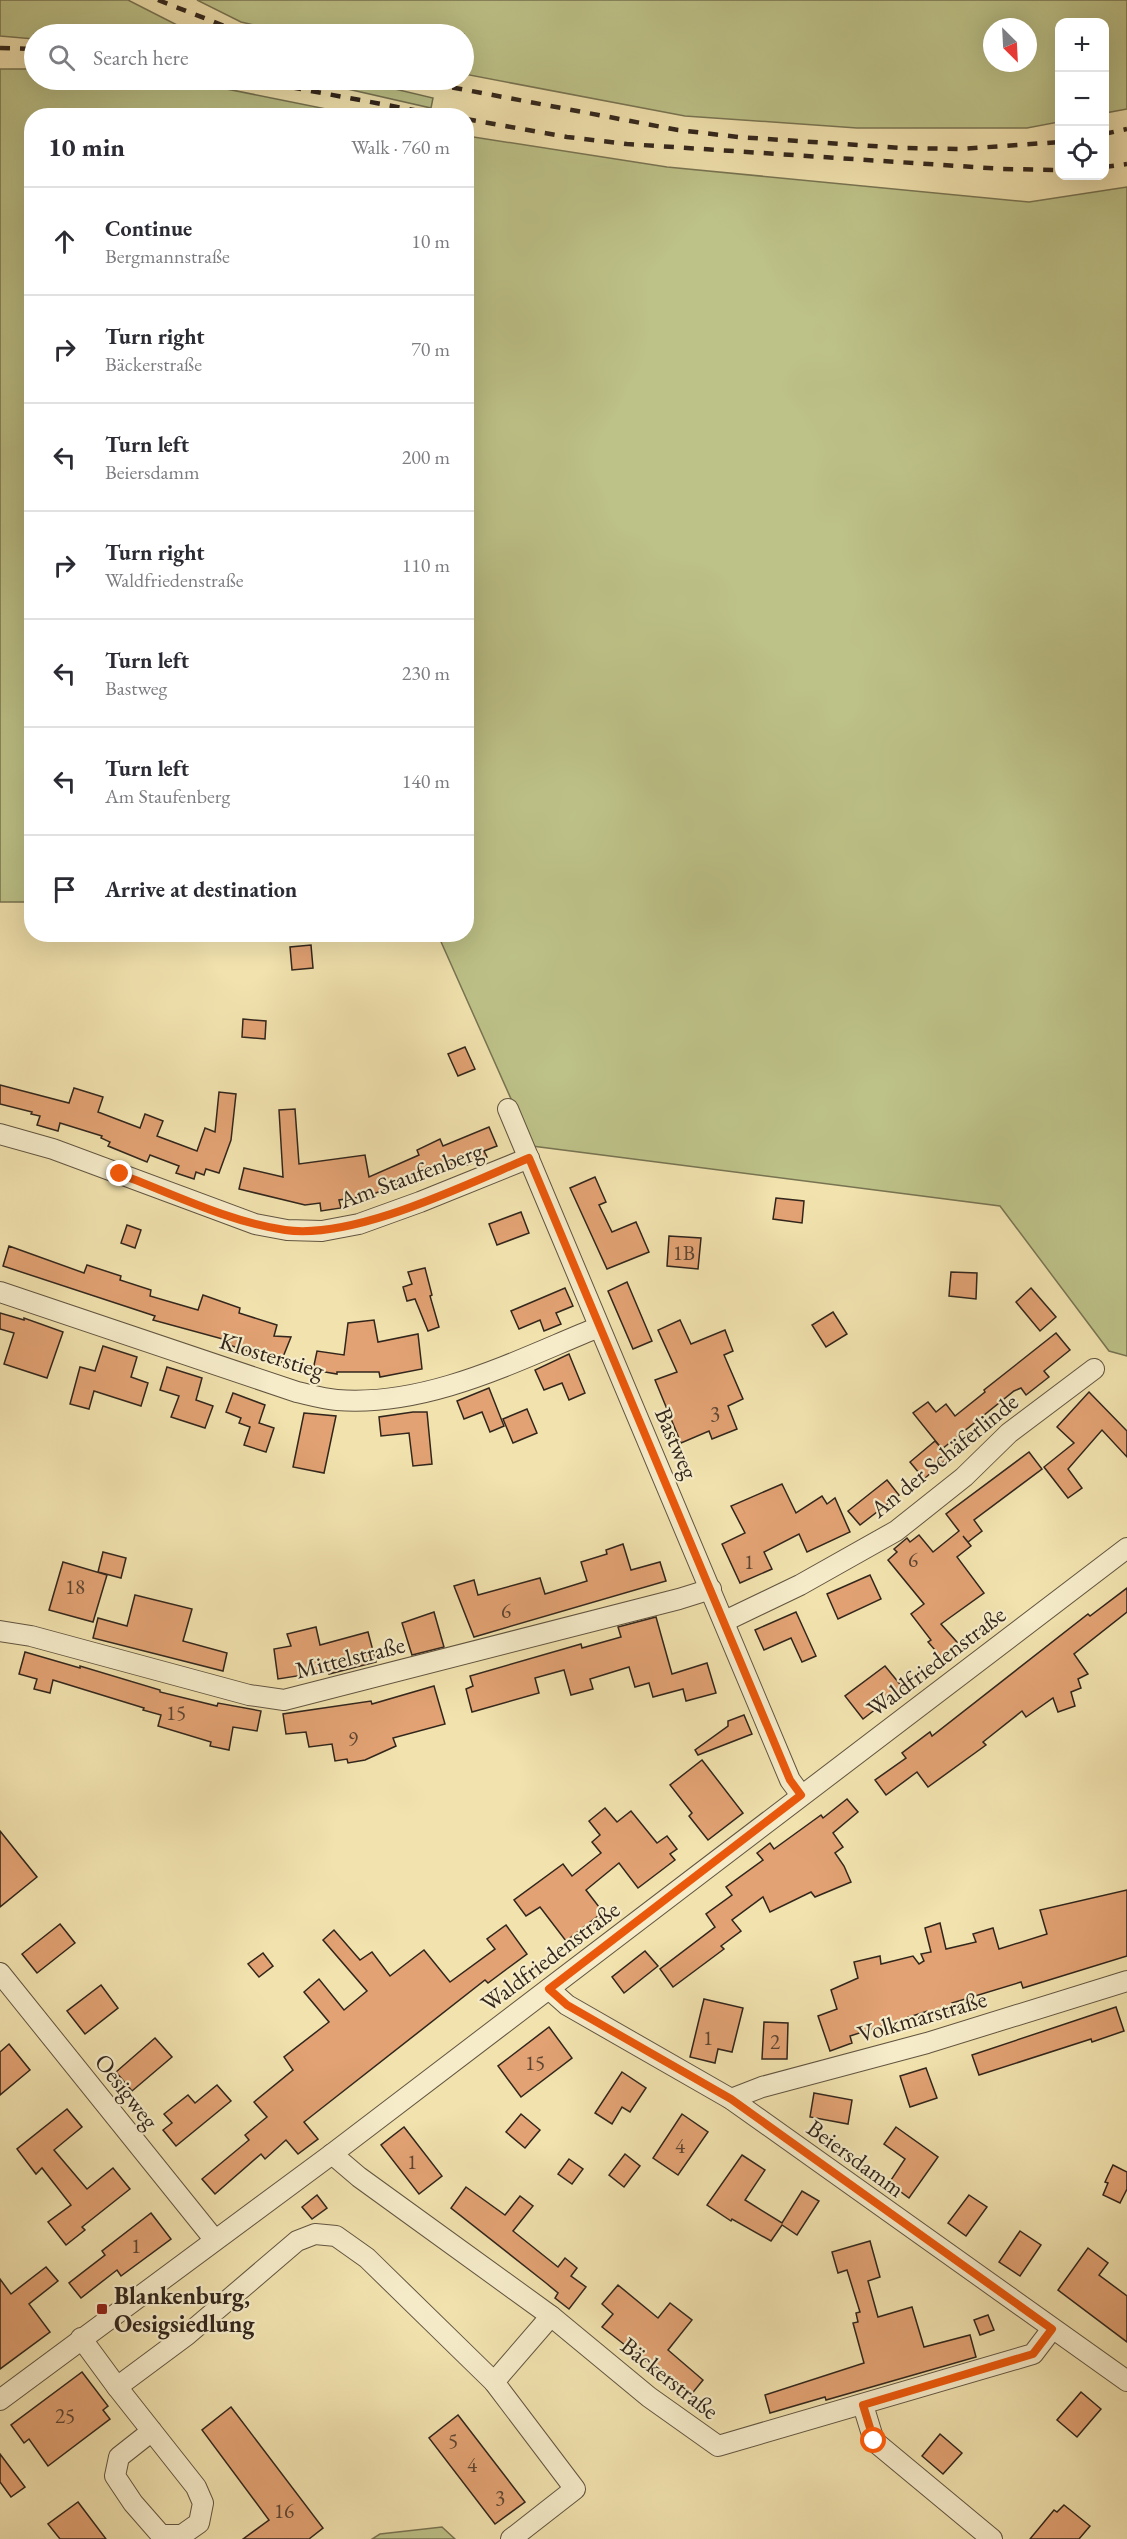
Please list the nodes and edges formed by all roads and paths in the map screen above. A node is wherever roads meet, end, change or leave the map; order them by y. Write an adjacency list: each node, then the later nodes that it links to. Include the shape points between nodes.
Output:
1 (508, 1110): 3 (street, Bastweg)
2 (0, 1134): 3 (street, Am Staufenberg, via 53,1149 255,1224 287,1230 322,1231 358,1224)
3 (529, 1158): 5 (street, Bastweg)
4 (0, 1292): 5 (street, Klosterstieg, via 297,1392 337,1400 374,1400 444,1387)
5 (599, 1327): 8 (street, Bastweg)
6 (1094, 1369): 9 (street, An der Schäferlinde, via 1009,1433 964,1477 896,1531 800,1585)
7 (1127, 1548): 11 (street, Waldfriedenstraße)
8 (711, 1589): 9 (street, Bastweg); 10 (street, Mittelstraße, via 284,1700 249,1695)
9 (725, 1621): 11 (street, Bastweg, via 790,1780)
10 (0, 1630)
11 (801, 1795): 14 (street, Waldfriedenstraße)
12 (0, 1973): 17 (street, Oesigweg)
13 (1127, 1981): 15 (street, Volkmarstraße)
14 (549, 1989): 15 (street, Beiersdamm, via 567,2005); 16 (street, Waldfriedenstraße)
15 (731, 2099): 19 (street, Beiersdamm)
16 (332, 2154): 17 (street, Waldfriedenstraße); 18 (street, Bäckerstraße)
17 (214, 2239): 20 (street, Waldfriedenstraße)
18 (551, 2316): 22 (street); 25 (street, Bäckerstraße, via 649,2397 718,2446)
19 (1052, 2329): 21 (street, Beiersdamm); 25 (street, Bäckerstraße, via 1033,2354)
20 (81, 2338): 23 (street); 24 (street, Waldfriedenstraße)
21 (1127, 2381)
22 (494, 2382): 23 (street, via 367,2258 336,2236 315,2234 297,2241 187,2335); 27 (street, via 575,2489)
23 (117, 2387): 26 (street)
24 (0, 2400)
25 (863, 2405): 28 (street, via 874,2441)
26 (152, 2431): 26 (street, via 196,2487 203,2503 199,2523 182,2535 162,2535 133,2503 115,2475 119,2457)
27 (511, 2539)
28 (992, 2539)

